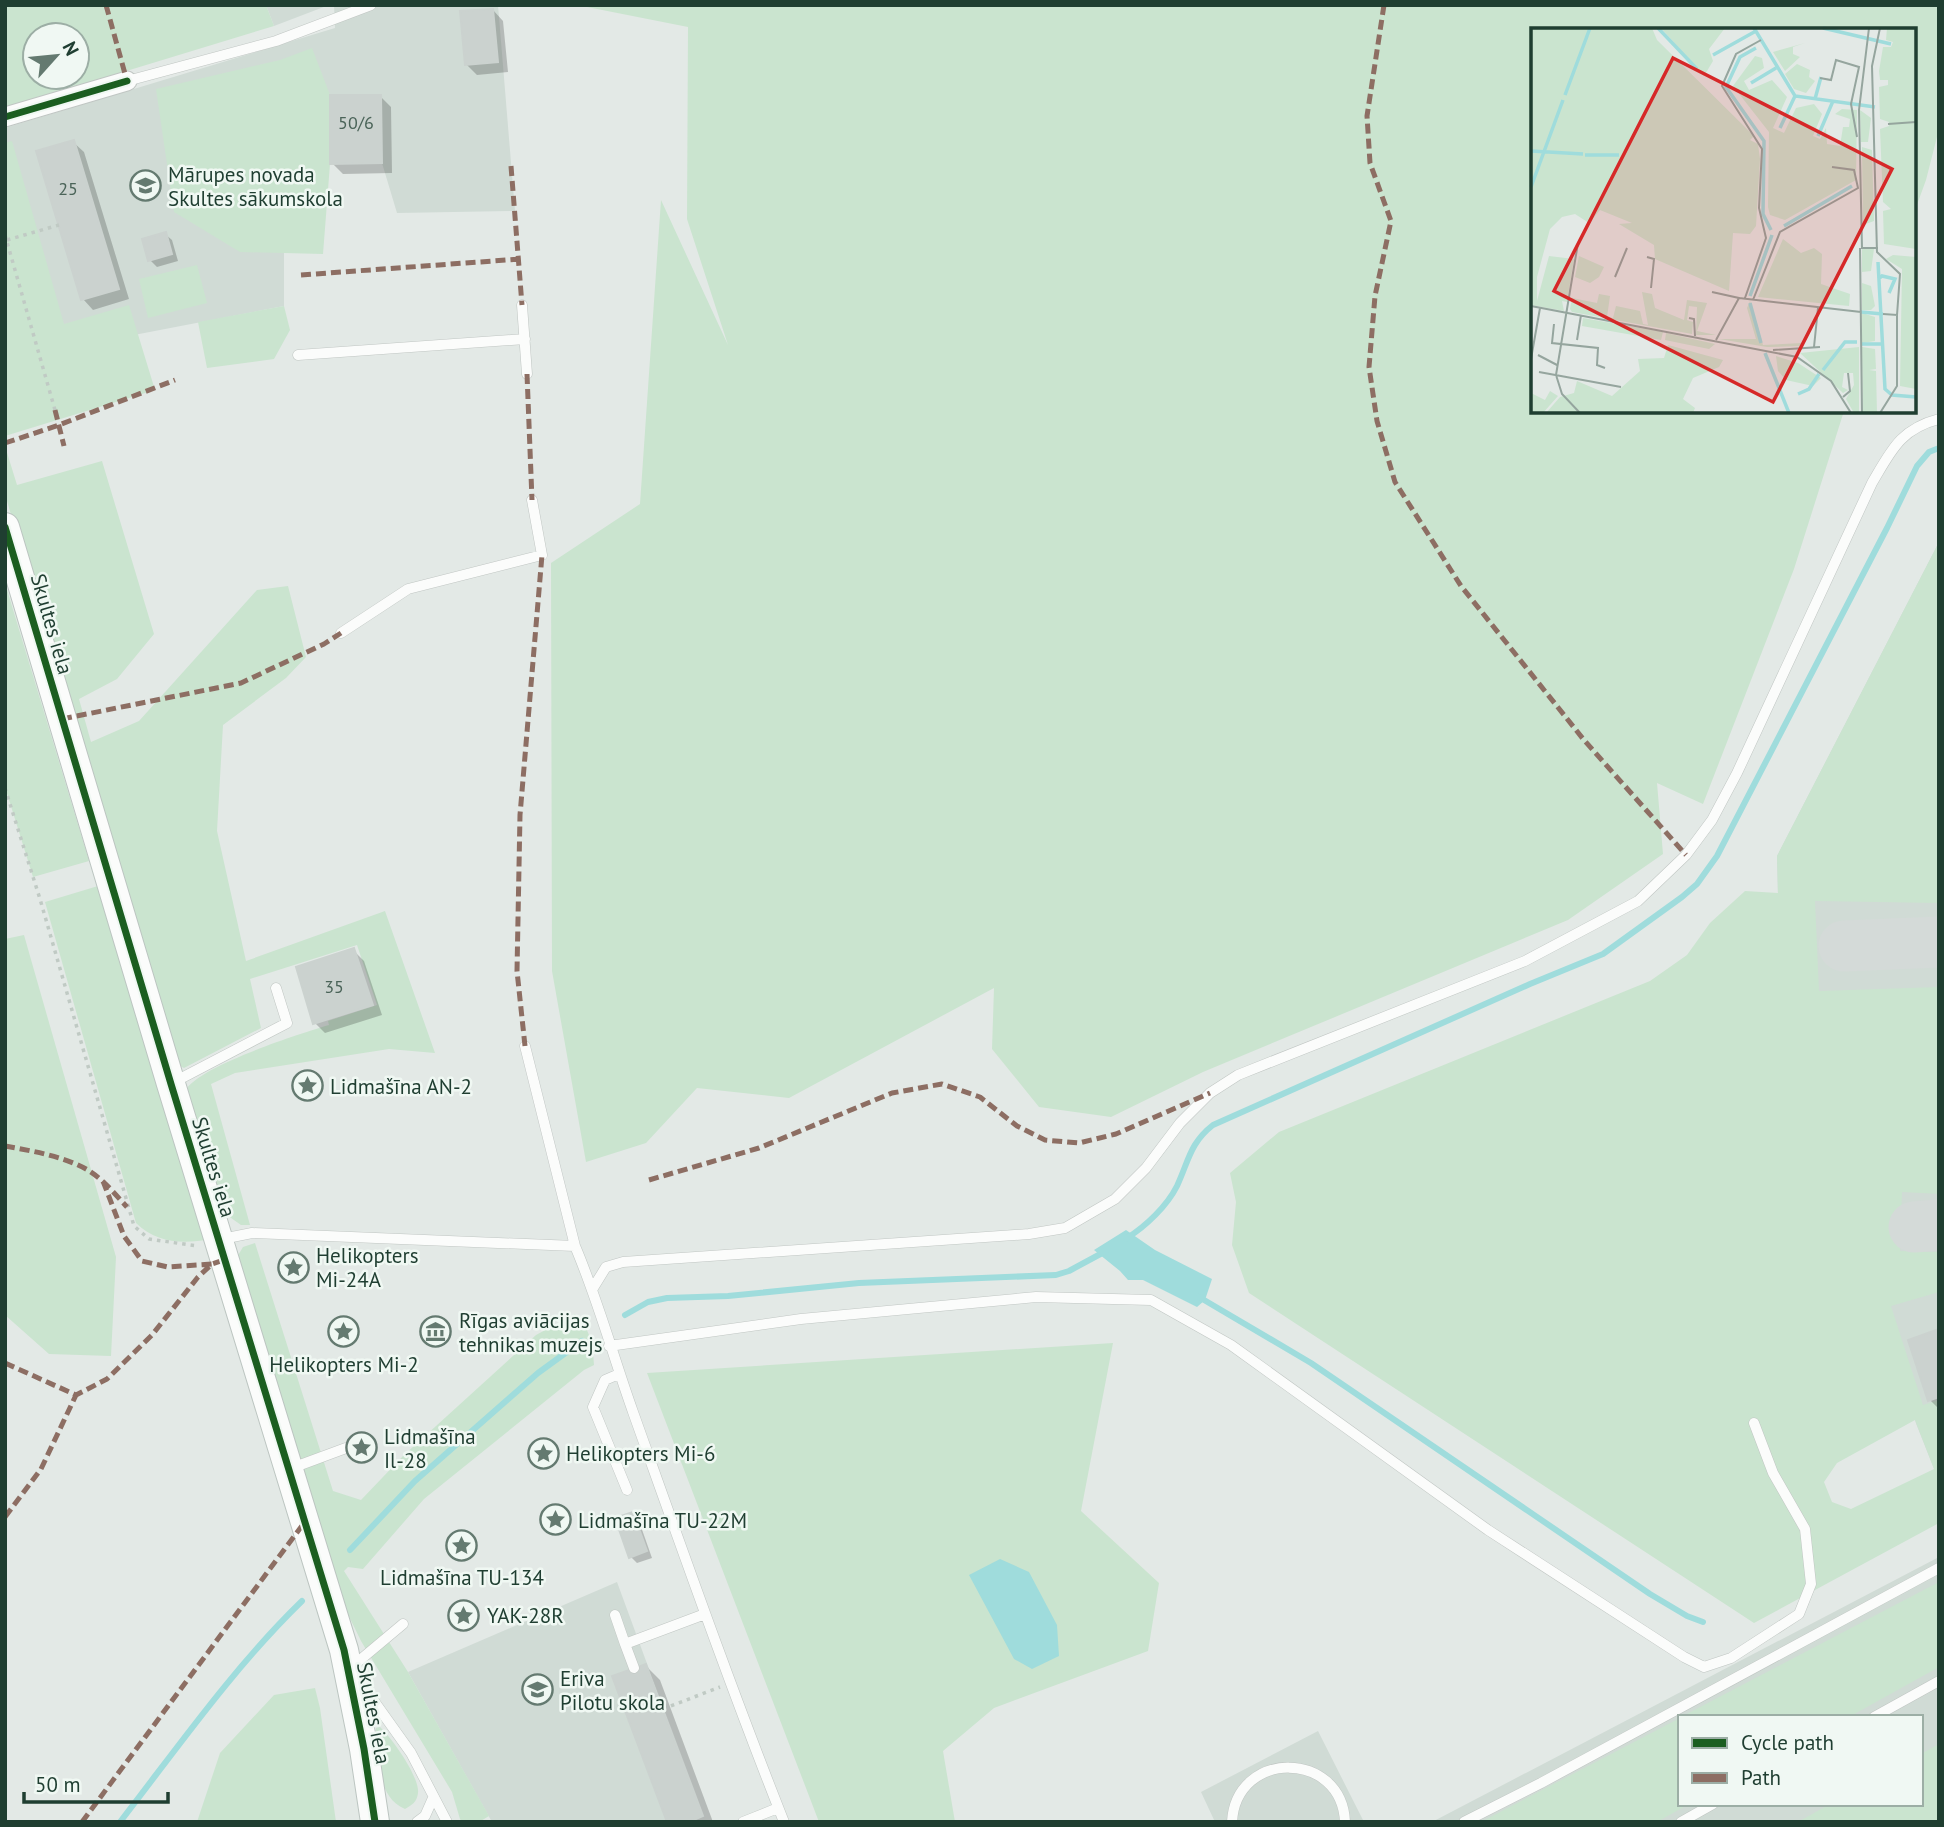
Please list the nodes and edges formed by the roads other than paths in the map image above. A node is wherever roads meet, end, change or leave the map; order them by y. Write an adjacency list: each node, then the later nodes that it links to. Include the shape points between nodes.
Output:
1 (371, 5): 2 (lane, via 276,41)
2 (127, 81): 3 (street)
3 (5, 117)
4 (523, 305): 5 (lane)
5 (525, 339): 6 (lane); 7 (lane)
6 (298, 355)
7 (527, 374)
8 (1939, 419): 17 (lane, via 1908,430 1894,446 1872,483 1712,820 1686,855 1638,901 1525,961 1238,1075 1202,1101 1115,1199 1065,1228 623,1262 606,1267)
9 (532, 500): 11 (lane, via 542,555 408,589)
10 (5, 527): 14 (main road, Skultes iela)
11 (341, 633)
12 (276, 988): 14 (lane, via 287,1023)
13 (525, 1046): 16 (lane)
14 (171, 1084): 15 (main road, Skultes iela)
15 (218, 1240): 16 (lane, via 283,1231); 22 (main road, Skultes iela)
16 (575, 1246): 17 (lane)
17 (593, 1288): 18 (lane)
18 (610, 1346): 19 (lane); 20 (lane, via 801,1319 1036,1297 1151,1300 1231,1345 1488,1530 1704,1667 1731,1658 1799,1614 1811,1584 1805,1529 1773,1473)
19 (620, 1374): 23 (lane, via 605,1380 593,1407); 25 (lane)
20 (1754, 1423)
21 (346, 1448): 22 (lane)
22 (288, 1469): 29 (main road, Skultes iela)
23 (627, 1490)
24 (1939, 1568): 43 (lane)
25 (705, 1614): 28 (lane); 35 (lane)
26 (615, 1615): 28 (lane)
27 (403, 1623): 29 (lane)
28 (625, 1644): 30 (lane)
29 (349, 1658): 33 (lane, via 426,1779); 36 (main road, Skultes iela)
30 (634, 1668)
31 (1939, 1681): 32 (lane)
32 (1878, 1715)
33 (433, 1798): 37 (lane); 38 (lane)
34 (1709, 1806): 44 (lane)
35 (778, 1808): 39 (lane); 40 (lane)
36 (375, 1822)
37 (417, 1822)
38 (447, 1822)
39 (743, 1822)
40 (784, 1822)
41 (1232, 1822): 42 (lane, via 1247,1784 1280,1767 1299,1767 1331,1786)
42 (1345, 1822)
43 (1464, 1822)
44 (1681, 1822)

